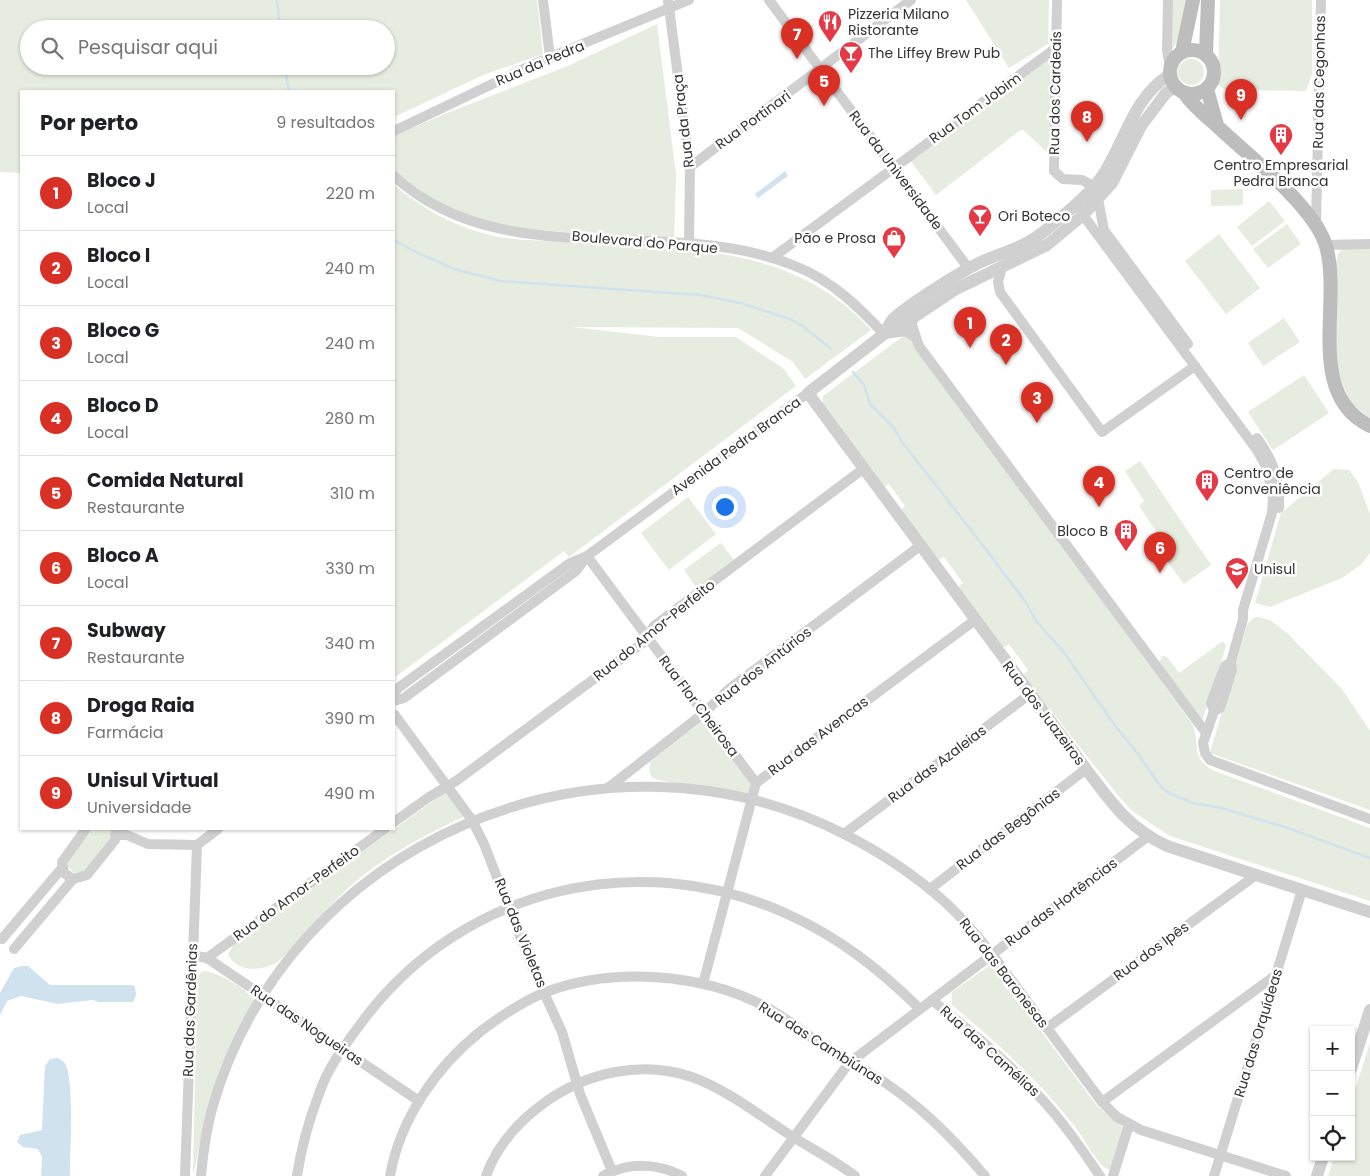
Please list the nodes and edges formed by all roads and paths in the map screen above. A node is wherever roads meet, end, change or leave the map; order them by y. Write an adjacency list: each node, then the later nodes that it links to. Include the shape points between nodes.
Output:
1 (543, 0): 14 (street)
2 (689, 0): 10 (street, Rua da Pedra)
3 (769, 0): 15 (street, Rua da Universidade)
4 (911, 0): 15 (street, Rua Portinari)
5 (1057, 0): 11 (street, Rua dos Cardeais)
6 (1168, 0): 16 (street, via 1167,50)
7 (1192, 0): 12 (main road)
8 (1208, 0): 13 (main road)
9 (1322, 0): 27 (street, Rua das Cegonhas)
10 (668, 5): 14 (street, Rua da Pedra); 20 (street, Rua da Praça)
11 (1056, 48): 21 (street, Rua Tom Jobim); 23 (street, Rua dos Cardeais, via 1054,171 1063,179 1082,180)
12 (1182, 52): 13 (main road, via 1194,50); 16 (main road, via 1176,56)
13 (1206, 55): 17 (main road, via 1214,72)
14 (550, 58): 19 (street, Rua da Pedra)
15 (821, 70): 20 (street, Rua Portinari); 21 (street, Rua da Universidade)
16 (1175, 81): 17 (main road, via 1197,94); 18 (main road); 23 (street, Avenida Pedra Branca, via 1158,82 1132,117); 24 (street, Avenida Pedra Branca, via 1141,126 1118,174)
17 (1207, 89): 18 (main road)
18 (1217, 126): 27 (main road)
19 (395, 130)
20 (690, 166): 28 (street, Rua da Praça)
21 (893, 167): 31 (street, Rua Tom Jobim); 33 (street, Rua da Universidade)
22 (395, 177): 28 (street, Boulevard do Parque, via 431,205 489,228 526,234)
23 (1094, 186): 25 (street, Avenida Pedra Branca)
24 (1098, 199): 26 (street, Avenida Pedra Branca); 43 (street, via 1104,230 1274,465 1280,496 1279,512 1249,613)
25 (1075, 204): 26 (street); 33 (street, Avenida Pedra Branca, via 1035,238)
26 (1083, 215): 32 (street, Avenida Pedra Branca, via 1036,253); 37 (street)
27 (1316, 224): 30 (main road)
28 (689, 243): 31 (street, Boulevard do Parque)
29 (1370, 244): 30 (street)
30 (1326, 246): 39 (main road, via 1330,266 1330,354 1334,382 1352,414)
31 (772, 258): 35 (street, Boulevard do Parque, via 796,266 833,287 860,308)
32 (1002, 267): 34 (street, Avenida Pedra Branca, via 956,289); 37 (street, via 998,282 1000,292 1102,432)
33 (969, 269): 35 (street, Avenida Pedra Branca, via 893,319)
34 (913, 318): 35 (street, Avenida Pedra Branca); 36 (street)
35 (884, 334): 36 (street, via 906,331); 38 (street, Avenida Pedra Branca)
36 (915, 337): 51 (street)
37 (1195, 366): 43 (street, via 1257,450 1271,484 1272,513)
38 (808, 393): 40 (street, Rua dos Juazeiros); 42 (street, Avenida Pedra Branca)
39 (1370, 426)
40 (863, 469): 41 (street, Rua dos Juazeiros); 45 (street, Rua do Amor-Perfeito, via 654,626)
41 (920, 546): 44 (street, Rua dos Juazeiros); 49 (street, Rua dos Antúrios, via 729,690)
42 (587, 556): 45 (street, Rua Flor Cheirosa); 46 (street, Avenida Pedra Branca, via 570,563); 48 (street, Avenida Pedra Branca, via 576,571 404,698)
43 (1243, 619): 51 (street, via 1220,708 1214,711)
44 (975, 620): 47 (street, Rua dos Juazeiros); 53 (street, Rua das Avencas)
45 (648, 638): 49 (street, Rua Flor Cheirosa); 54 (street, Rua do Amor-Perfeito)
46 (395, 692)
47 (1030, 694): 52 (street, Rua dos Juazeiros); 64 (street, Rua das Azaleias)
48 (395, 701)
49 (704, 713): 53 (street, Rua Flor Cheirosa); 55 (street, Rua dos Antúrios)
50 (395, 715): 54 (street, Rua das Violetas)
51 (1206, 733): 57 (street, via 1203,743 1210,760)
52 (1086, 769): 65 (street, Rua dos Juazeiros, via 1121,815); 70 (street, Rua das Begônias)
53 (756, 783): 56 (street, Rua das Avencas)
54 (448, 786): 58 (street, Rua das Violetas); 59 (street, Rua do Amor-Perfeito)
55 (608, 788): 56 (street, Rua das Baronesas, via 667,787); 58 (street, Rua das Baronesas, via 540,800)
56 (752, 800): 64 (street, Rua das Baronesas, via 799,814); 72 (street, Rua das Avencas)
57 (1370, 819)
58 (472, 820): 73 (street, Rua das Violetas); 83 (street, Rua das Baronesas, via 416,848 359,887 304,940)
59 (395, 821)
60 (85, 830): 67 (street, via 64,857)
61 (217, 830): 66 (street)
62 (383, 830): 79 (street, Rua do Amor-Perfeito)
63 (117, 832): 66 (street, via 148,844); 69 (street, via 87,875)
64 (844, 834): 70 (street, Rua das Baronesas, via 891,861)
65 (1147, 837): 68 (street, Rua dos Juazeiros); 77 (street, Rua das Hortências)
66 (197, 845): 78 (street, Rua das Gardênias)
67 (62, 868): 69 (street); 75 (street)
68 (1256, 875): 71 (street, Rua dos Juazeiros); 87 (street, Rua dos Ipês)
69 (73, 879): 76 (street)
70 (930, 889): 77 (street, Rua das Baronesas, via 957,913)
71 (1302, 890): 74 (street, Rua dos Juazeiros); 80 (street, Rua das Orquídeas)
72 (727, 894): 73 (street, Rua das Camélias, via 661,883 609,883 557,891); 81 (street, Rua das Avencas); 85 (street, Rua das Camélias, via 784,913 833,938 876,968)
73 (509, 907): 82 (street, Rua das Violetas); 88 (street, Rua das Camélias, via 464,930 428,954 387,992)
74 (1370, 912)
75 (2, 939)
76 (14, 948)
77 (992, 954): 84 (street, Rua das Hortências); 87 (street, Rua das Baronesas)
78 (192, 955): 79 (street, Rua das Nogueiras); 99 (street, Rua das Gardênias)
79 (207, 958): 83 (street, Rua das Nogueiras)
80 (1276, 975): 93 (street); 96 (street, Rua das Orquídeas)
81 (703, 984): 82 (street, Rua das Cambiúnas, via 630,978 583,983); 90 (street, Rua das Cambiúnas, via 762,1005)
82 (545, 992): 91 (street, Rua das Violetas, via 562,1032); 92 (street, Rua das Cambiúnas, via 496,1020 474,1037 441,1070)
83 (264, 994): 88 (street, Rua das Nogueiras); 100 (street, Rua das Baronesas, via 233,1051 221,1081 206,1133)
84 (932, 1000): 85 (street, Rua das Hortências); 108 (street, Rua das Camélias, via 1001,1058 1038,1095)
85 (920, 1009): 90 (street, Rua das Hortências)
86 (1370, 1010): 89 (street)
87 (1047, 1028): 93 (street, Rua das Baronesas)
88 (344, 1048): 92 (street, Rua das Nogueiras); 101 (street, Rua das Camélias, via 319,1092)
89 (1355, 1057)
90 (849, 1063): 95 (street, Rua das Hortências); 107 (street, Rua das Cambiúnas, via 868,1071 916,1105 964,1150)
91 (577, 1084): 95 (street, via 635,1068 678,1073 723,1092); 98 (street, Rua das Violetas); 103 (street, via 554,1095 520,1122 504,1140)
92 (419, 1101): 102 (street, Rua das Cambiúnas, via 400,1139)
93 (1102, 1102): 94 (street, Rua das Baronesas)
94 (1129, 1125): 96 (street); 109 (street)
95 (793, 1137): 105 (street, Rua das Hortências); 106 (street, via 825,1154)
96 (1220, 1155): 110 (street, Rua das Orquídeas); 111 (street)
97 (1322, 1161): 112 (street)
98 (608, 1174): 104 (street, via 633,1166 654,1166)
99 (185, 1176)
100 (201, 1176)
101 (297, 1176)
102 (390, 1176)
103 (486, 1176)
104 (682, 1176)
105 (765, 1176)
106 (854, 1176)
107 (985, 1176)
108 (1100, 1176)
109 (1113, 1176)
110 (1214, 1176)
111 (1286, 1176)
112 (1317, 1176)

